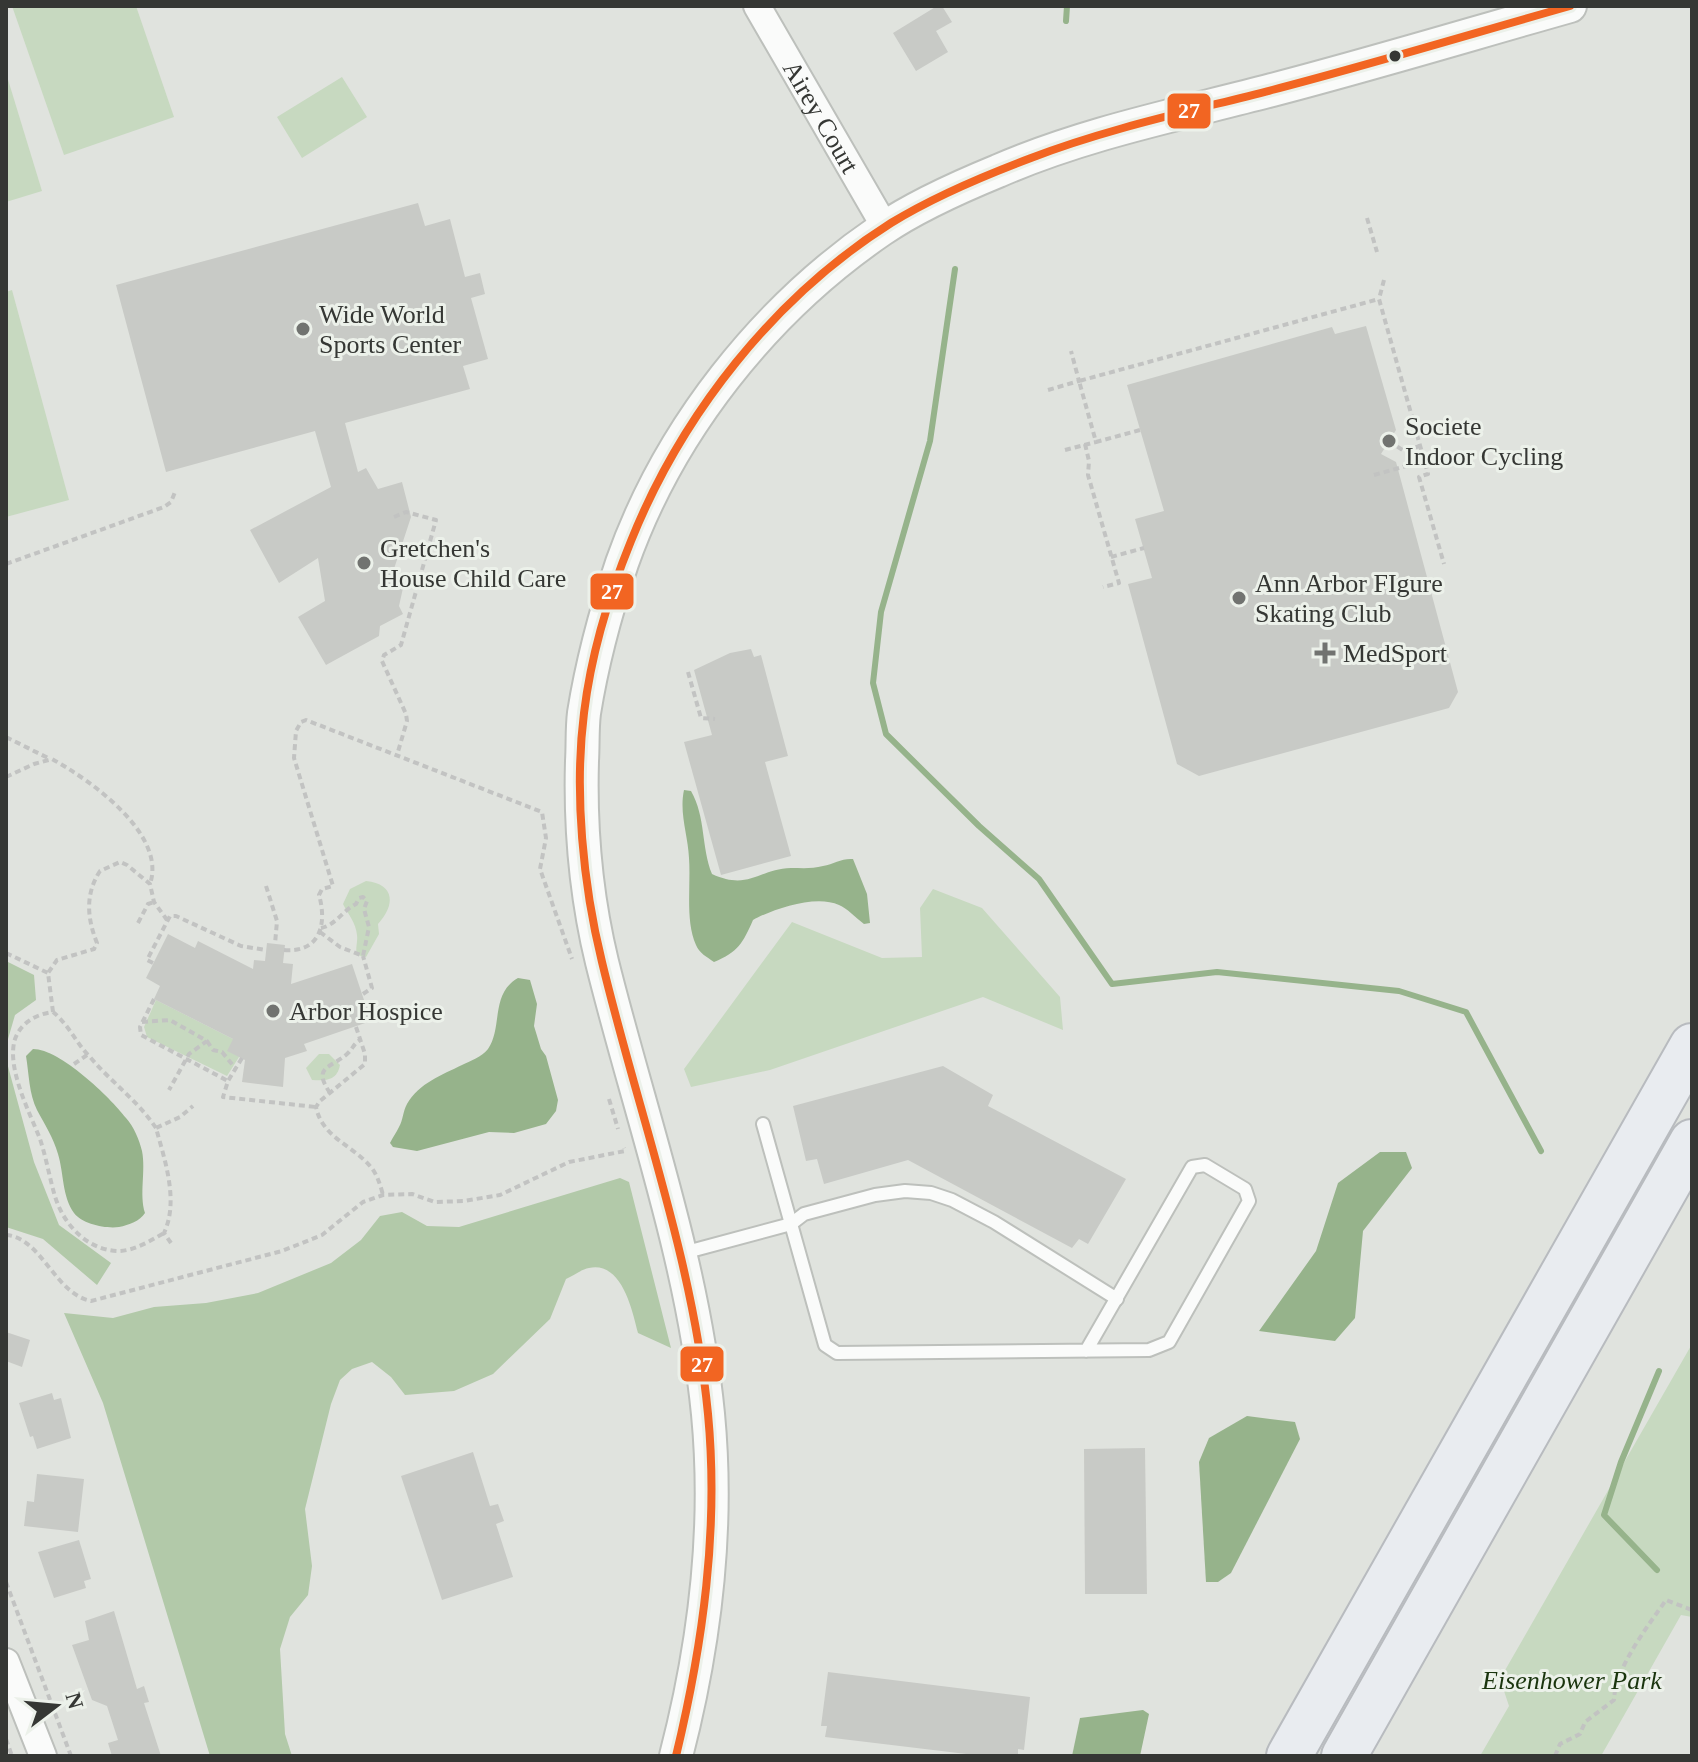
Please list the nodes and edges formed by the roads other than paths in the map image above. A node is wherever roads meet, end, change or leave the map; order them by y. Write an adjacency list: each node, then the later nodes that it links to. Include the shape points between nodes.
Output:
1 (757, 6): 3 (street, Airey Court)
2 (1570, 6): 3 (street, via 1131,125 1002,168)
3 (885, 227): 8 (street, via 800,294 713,392 679,446 634,529 606,618 584,717 583,850 598,939)
4 (1692, 1046): 14 (highway)
5 (763, 1124): 7 (lane)
6 (1692, 1142): 15 (highway)
7 (791, 1224): 8 (lane); 9 (lane, via 804,1214 875,1195 931,1193 994,1222); 10 (lane, via 825,1345 837,1353)
8 (679, 1254): 13 (street, via 699,1347 712,1495 707,1605)
9 (1117, 1299): 10 (lane); 10 (lane, via 1192,1167 1205,1165 1245,1189 1249,1201 1169,1342 1149,1350)
10 (1086, 1351)
11 (6, 1662): 12 (street)
12 (43, 1756)
13 (676, 1756)
14 (1289, 1756)
15 (1344, 1756)

